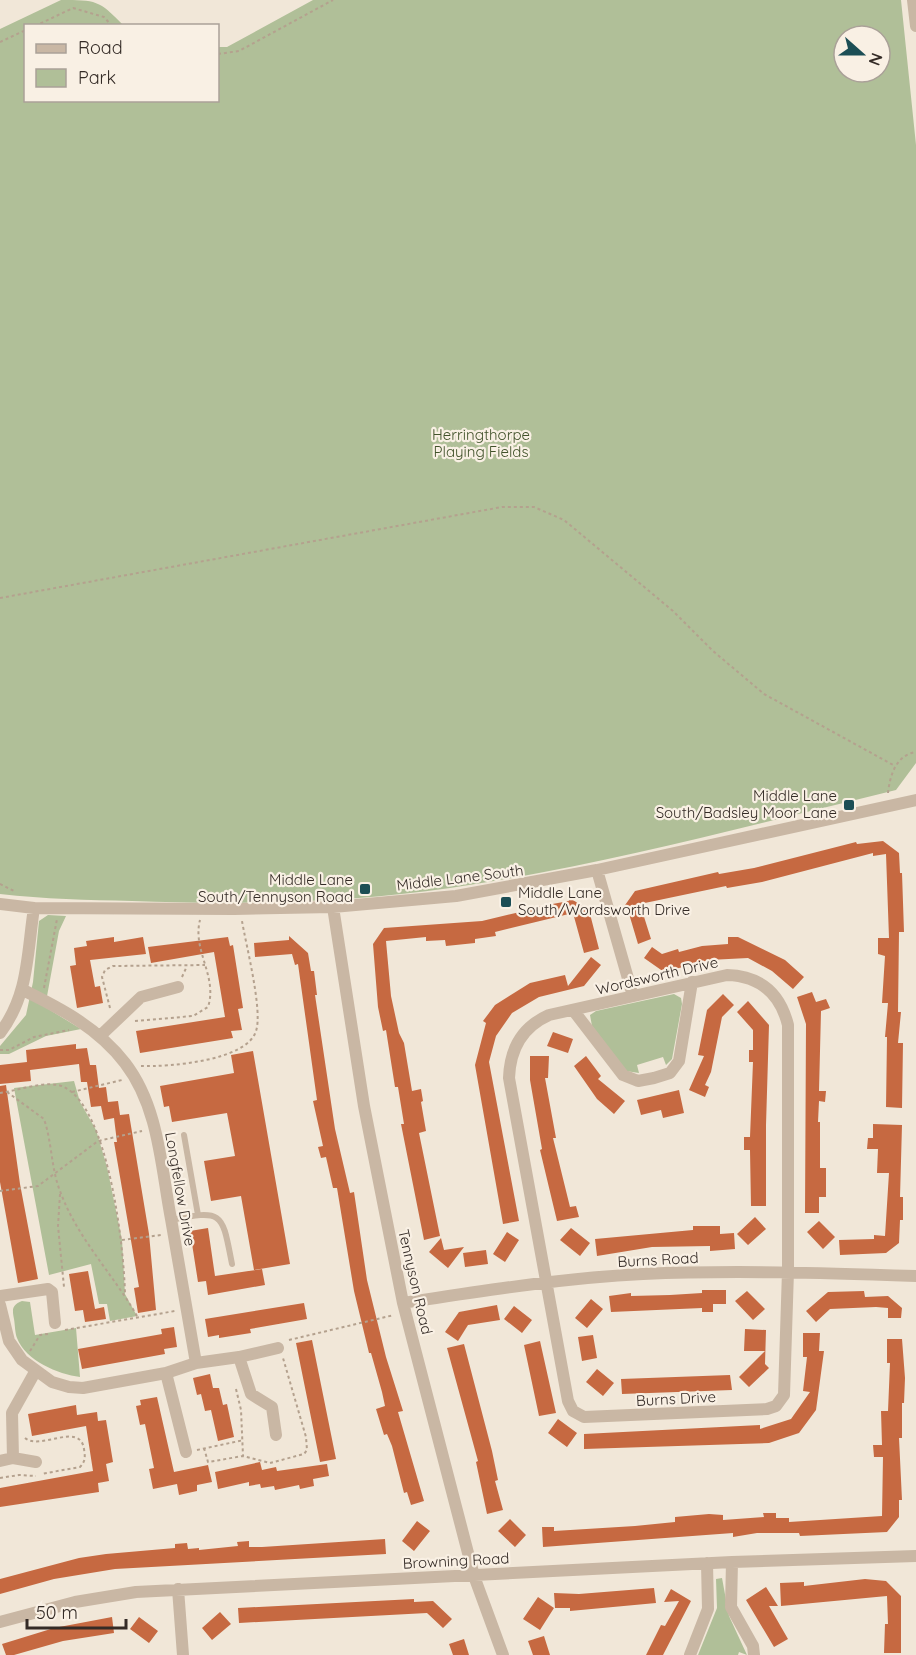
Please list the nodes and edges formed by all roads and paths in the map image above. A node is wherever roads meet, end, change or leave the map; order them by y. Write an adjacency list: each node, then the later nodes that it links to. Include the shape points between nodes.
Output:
1 (333, 0): 9 (path, via 238,51)
2 (913, 0): 3 (street)
3 (916, 21): 6 (street)
4 (39, 24): 5 (path, via 73,8 104,17)
5 (110, 24)
6 (916, 26)
7 (24, 31): 8 (path)
8 (0, 42)
9 (219, 54)
10 (0, 598): 12 (path, via 502,507 534,507 564,520 764,694)
11 (916, 752): 12 (path)
12 (895, 766): 14 (path, via 888,792)
13 (916, 800): 14 (street, Middle Lane South)
14 (891, 806): 15 (street, Middle Lane South)
15 (597, 870): 17 (street, Middle Lane South, via 456,896); 25 (street)
16 (0, 904): 18 (street, Middle Lane South)
17 (333, 907): 20 (street, Middle Lane South); 55 (street, Tennyson Road, via 364,1106)
18 (34, 908): 19 (street, Middle Lane South); 24 (street)
19 (59, 908): 20 (street, Middle Lane South); 26 (path)
20 (241, 909): 32 (path, via 258,1018 253,1039 222,1056 156,1067)
21 (205, 965): 28 (path, via 113,966 105,970 102,977)
22 (692, 982): 25 (street, Wordsworth Drive); 27 (street, via 679,1060 670,1073 654,1078 638,1081 623,1075); 48 (street, Wordsworth Drive, via 727,975 753,979 773,993 785,1013 789,1040)
23 (178, 987): 28 (street, via 141,998)
24 (23, 990): 26 (street, Longfellow Drive); 30 (street)
25 (633, 996): 27 (street, Wordsworth Drive)
26 (42, 999): 29 (street, Longfellow Drive)
27 (573, 1010): 50 (street, Wordsworth Drive, via 549,1015 532,1024 519,1038 509,1064)
28 (115, 1019): 29 (street)
29 (95, 1032): 31 (path, via 56,1031); 32 (street, Longfellow Drive)
30 (0, 1033)
31 (0, 1050)
32 (127, 1065): 33 (street, Longfellow Drive)
33 (134, 1077): 35 (path); 37 (street, Longfellow Drive)
34 (7, 1092): 35 (path, via 53,1084); 36 (path); 40 (path, via 44,1119)
35 (71, 1092): 39 (path, via 89,1116)
36 (0, 1093)
37 (154, 1128): 39 (path); 44 (street, Longfellow Drive)
38 (184, 1135): 43 (lane)
39 (98, 1141): 40 (path); 46 (path)
40 (56, 1174): 41 (path, via 34,1187); 42 (path)
41 (0, 1191)
42 (60, 1191): 51 (path, via 58,1226); 52 (path, via 97,1260)
43 (198, 1215): 44 (lane); 47 (lane, via 213,1215 224,1225)
44 (171, 1220): 45 (street, Longfellow Drive)
45 (173, 1233): 46 (path); 56 (street, Longfellow Drive)
46 (122, 1240): 52 (path)
47 (232, 1264)
48 (788, 1271): 49 (street, Burns Road); 50 (street, Burns Road, via 641,1274); 50 (street, Burns Drive, via 786,1385 776,1406 591,1418 577,1414 568,1401)
49 (916, 1276)
50 (546, 1282): 55 (street, Burns Road)
51 (65, 1294)
52 (125, 1294): 57 (path)
53 (0, 1296): 59 (street, via 48,1289)
54 (0, 1305): 58 (street)
55 (404, 1307): 60 (path, via 290,1338); 78 (street, Tennyson Road)
56 (187, 1309): 57 (path); 63 (street, Longfellow Drive)
57 (137, 1316): 59 (path)
58 (2, 1323): 62 (street)
59 (55, 1329): 62 (path, via 40,1335)
60 (278, 1348): 61 (street)
61 (239, 1357): 63 (street); 66 (street)
62 (22, 1360): 64 (street)
63 (196, 1363): 65 (street)
64 (35, 1372): 65 (street, via 52,1382 83,1388); 72 (street, via 12,1413)
65 (166, 1373): 70 (street)
66 (244, 1377): 68 (street, via 251,1394 272,1407); 69 (path, via 235,1392 242,1410)
67 (22, 1434): 74 (path, via 36,1443 80,1438 84,1444 84,1463 54,1473)
68 (276, 1435)
69 (244, 1440): 70 (path); 71 (path)
70 (186, 1452)
71 (243, 1456)
72 (6, 1459): 73 (street)
73 (36, 1462)
74 (0, 1478)
75 (916, 1556): 76 (street, Browning Road)
76 (732, 1562): 77 (street, Browning Road); 84 (street, via 731,1607)
77 (707, 1563): 78 (street, Browning Road); 83 (street, via 707,1614)
78 (474, 1576): 79 (street, Browning Road); 82 (street, Tennyson Road)
79 (178, 1590): 80 (street, Browning Road, via 75,1602); 81 (street)
80 (0, 1622)
81 (183, 1655)
82 (503, 1655)
83 (690, 1655)
84 (754, 1655)

